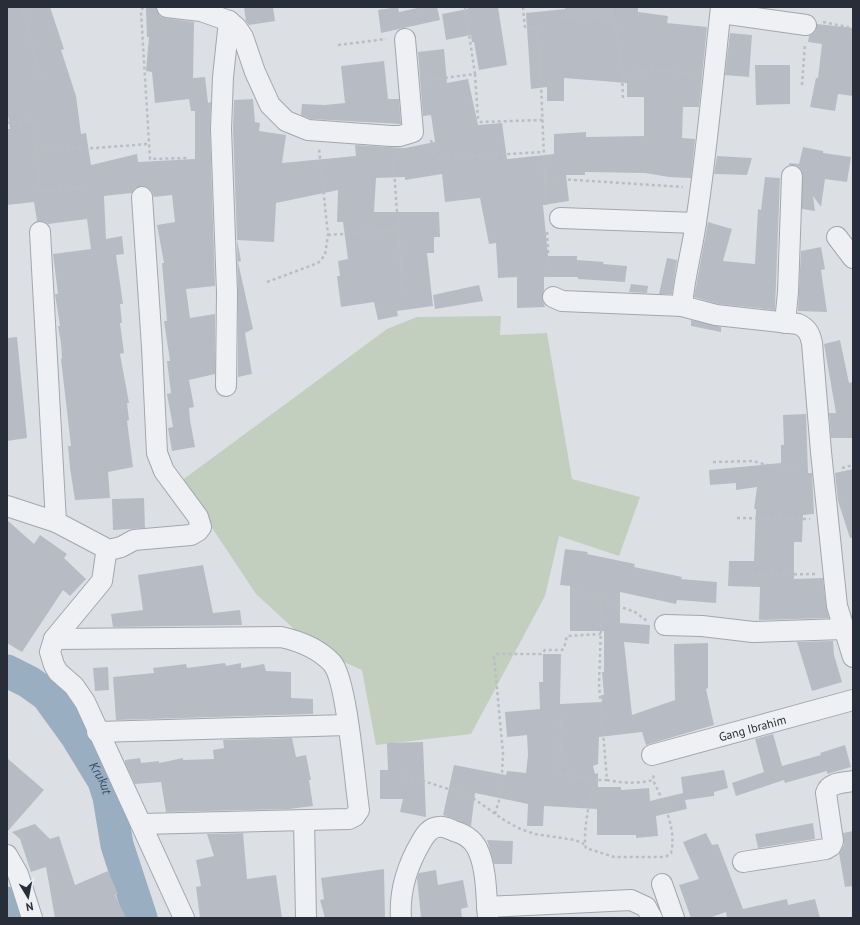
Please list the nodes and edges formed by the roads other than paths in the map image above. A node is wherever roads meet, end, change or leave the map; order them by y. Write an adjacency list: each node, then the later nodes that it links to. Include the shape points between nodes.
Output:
1 (167, 7): 3 (street, via 201,11)
2 (721, 10): 4 (street); 9 (street)
3 (229, 21): 5 (street, via 243,37 263,92 273,109 296,126 317,131 391,136 413,132); 16 (street, via 221,129 227,292)
4 (806, 25)
5 (405, 39)
6 (792, 176): 15 (street)
7 (142, 197): 19 (street, via 152,340 156,453 164,471 198,517 201,526 191,535 134,540)
8 (551, 219): 9 (street)
9 (696, 223): 14 (street, via 684,280)
10 (40, 232): 18 (street)
11 (837, 237): 12 (street)
12 (853, 258)
13 (553, 297): 14 (street, via 562,301)
14 (682, 306): 15 (street, via 716,315)
15 (785, 323): 21 (street, via 805,327 811,339 837,606)
16 (226, 386)
17 (7, 506): 18 (street)
18 (56, 522): 19 (street)
19 (109, 550): 22 (street, via 106,554 102,582)
20 (665, 625): 21 (street, via 753,632)
21 (843, 629): 23 (street)
22 (54, 639): 25 (street, via 265,636 296,640 323,655 338,671); 26 (street, via 50,652 54,665 79,693)
23 (853, 657)
24 (853, 700): 27 (street, Gang Ibrahim)
25 (348, 726): 26 (street); 29 (street, via 359,810 349,819)
26 (97, 732): 30 (street)
27 (652, 755)
28 (853, 781): 32 (street, via 827,788 833,841 831,846 826,849)
29 (304, 821): 30 (street); 38 (street)
30 (141, 824): 37 (street)
31 (7, 855): 36 (street, via 18,874)
32 (743, 862)
33 (662, 884): 41 (street)
34 (573, 910): 35 (street); 40 (street, via 631,900 646,907)
35 (487, 912): 39 (street, via 482,863 478,850 472,840 463,834 439,827 429,831 413,855 401,898)
36 (32, 918)
37 (184, 918)
38 (306, 918)
39 (401, 918)
40 (652, 918)
41 (674, 918)

